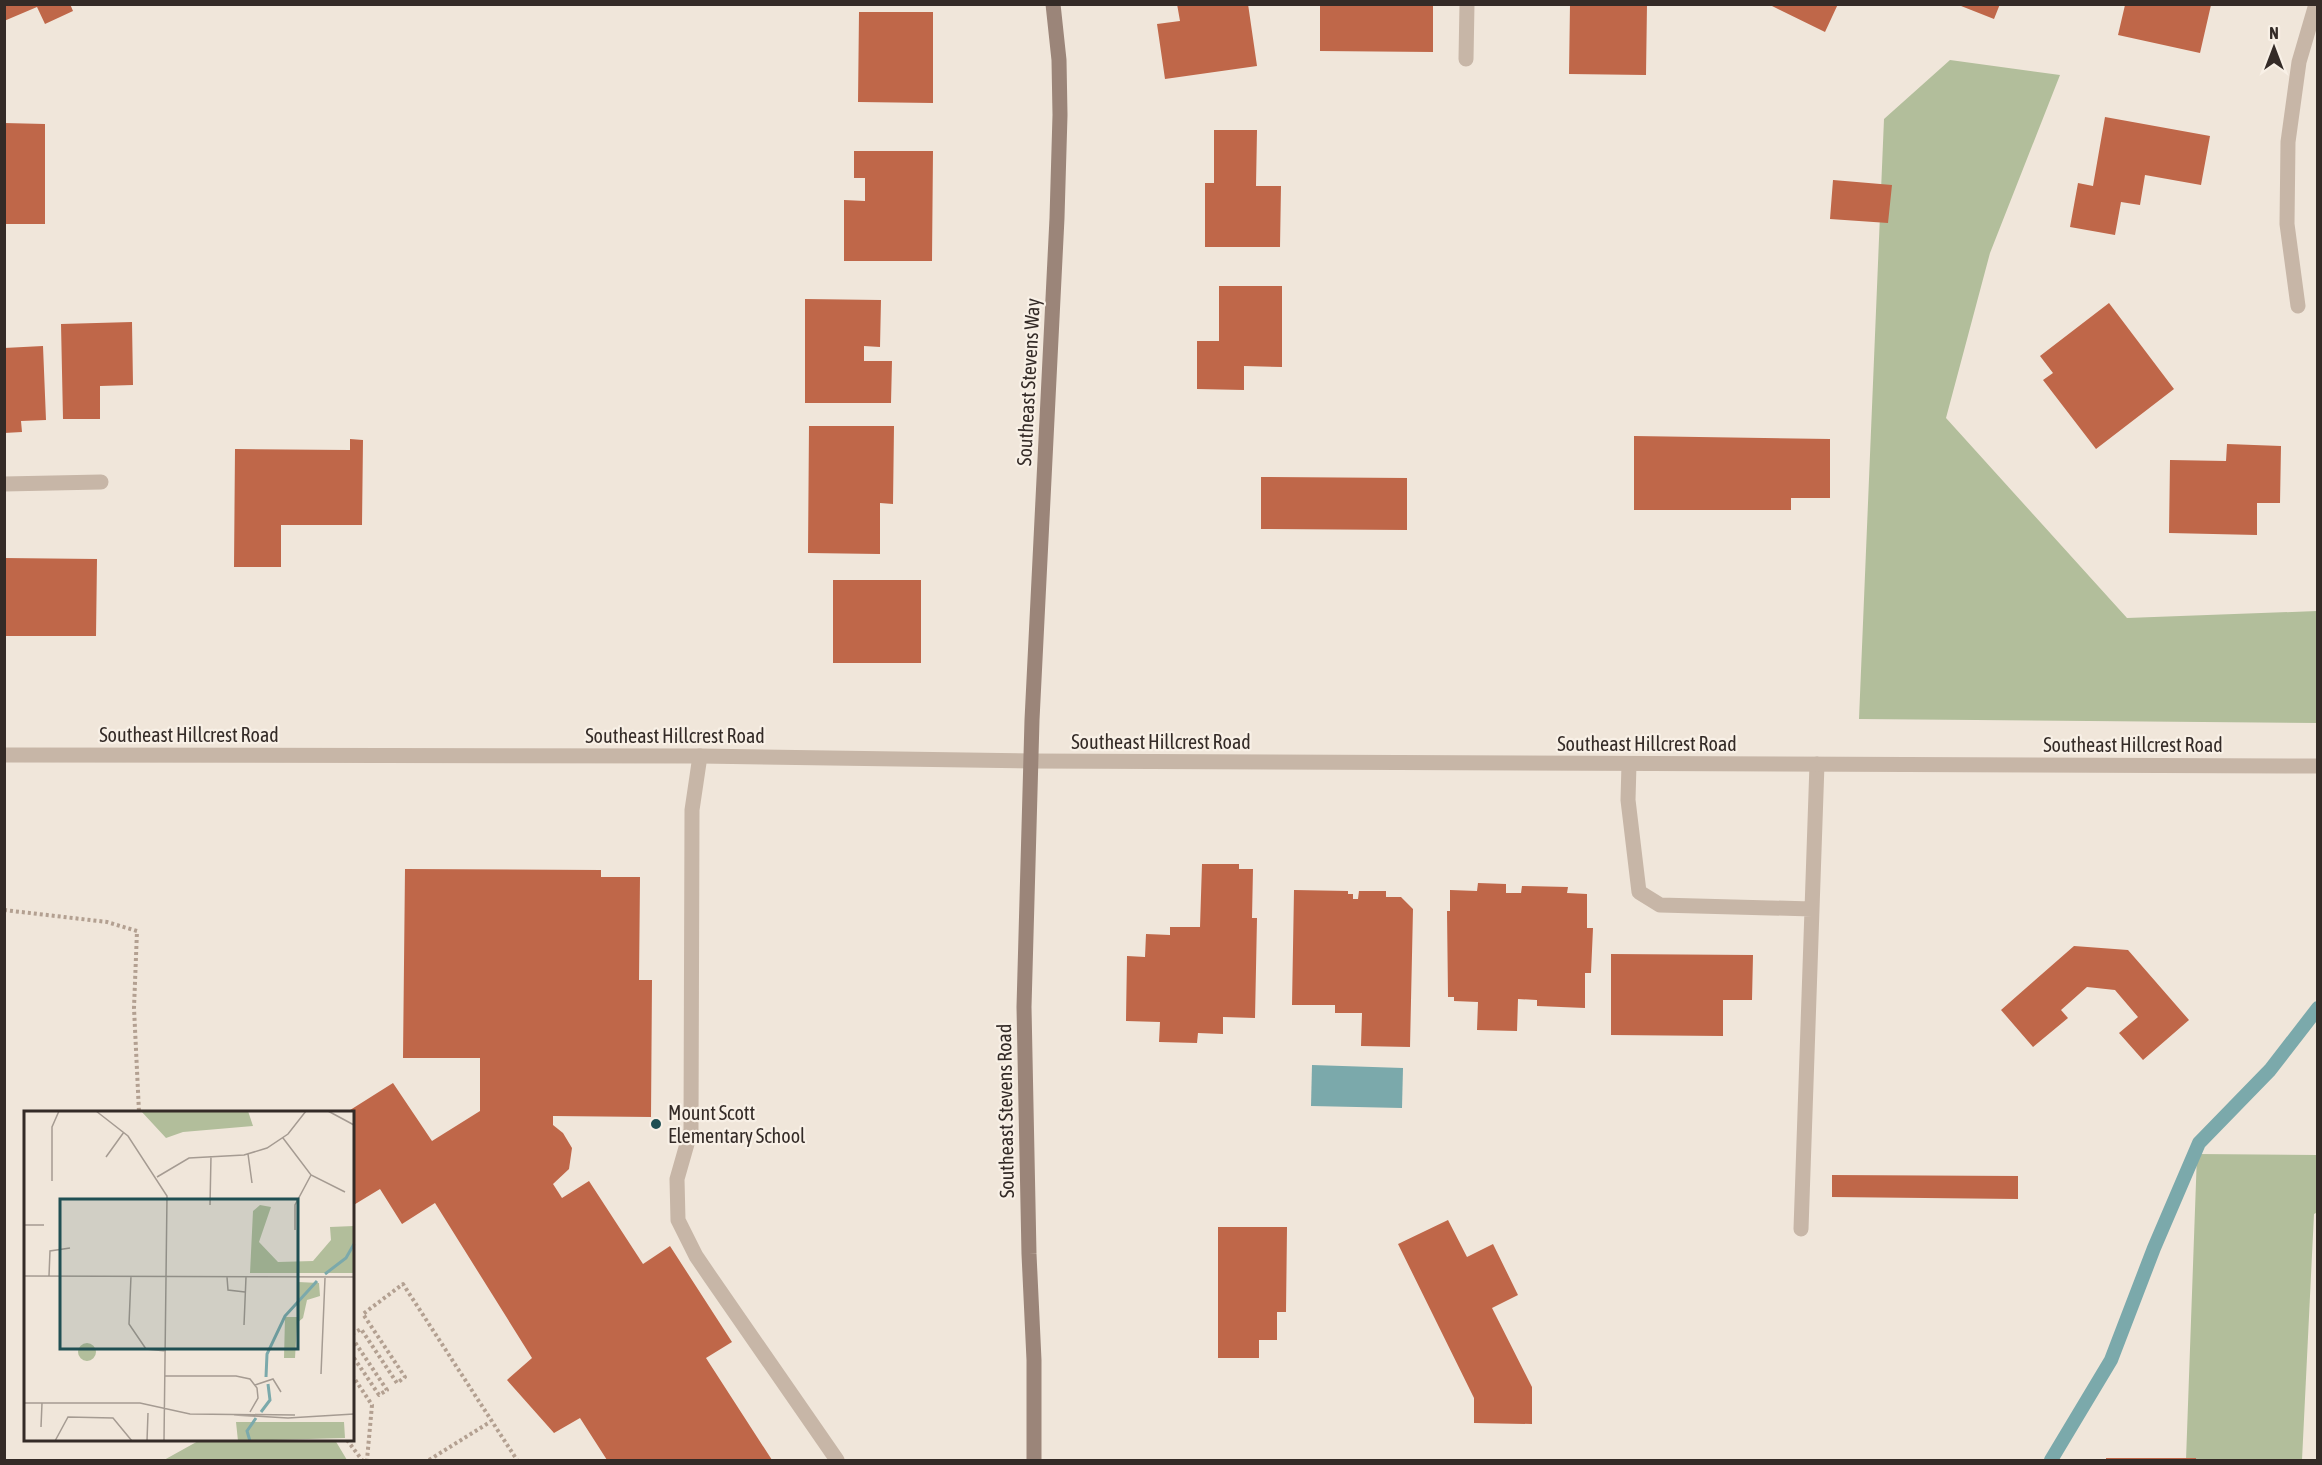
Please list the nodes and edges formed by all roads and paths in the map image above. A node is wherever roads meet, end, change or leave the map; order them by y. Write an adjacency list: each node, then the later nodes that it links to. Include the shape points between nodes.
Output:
1 (1053, 4): 10 (street, Southeast Stevens Way, via 1059,60 1059,149)
2 (1467, 4): 4 (street)
3 (2316, 4): 5 (street, via 2299,62 2288,142 2287,224)
4 (1466, 59)
5 (2298, 306)
6 (101, 482): 7 (street)
7 (4, 484)
8 (4, 755): 9 (street, Southeast Hillcrest Road)
9 (699, 756): 10 (street, Southeast Hillcrest Road); 28 (street, via 692,810 692,1130 677,1179 678,1220 706,1271)
10 (1032, 761): 11 (street, Southeast Hillcrest Road); 29 (street, Southeast Stevens Road, via 1024,1007)
11 (1629, 764): 12 (street, Southeast Hillcrest Road); 14 (street, via 1628,800 1639,892 1659,905)
12 (1817, 764): 13 (street, Southeast Hillcrest Road); 14 (street)
13 (2318, 766)
14 (1812, 909): 17 (street)
15 (4, 910): 16 (path, via 107,922 137,931 134,1008)
16 (139, 1111)
17 (1801, 1229)
18 (354, 1334): 22 (path, via 360,1329 397,1383 405,1377 363,1314 403,1284)
19 (354, 1339): 20 (path, via 387,1390 379,1395)
20 (354, 1358)
21 (354, 1378): 25 (path, via 372,1405)
22 (490, 1422): 26 (path); 27 (path)
23 (348, 1441): 24 (path)
24 (362, 1461)
25 (367, 1461)
26 (429, 1461)
27 (517, 1461)
28 (837, 1461)
29 (1034, 1461)

